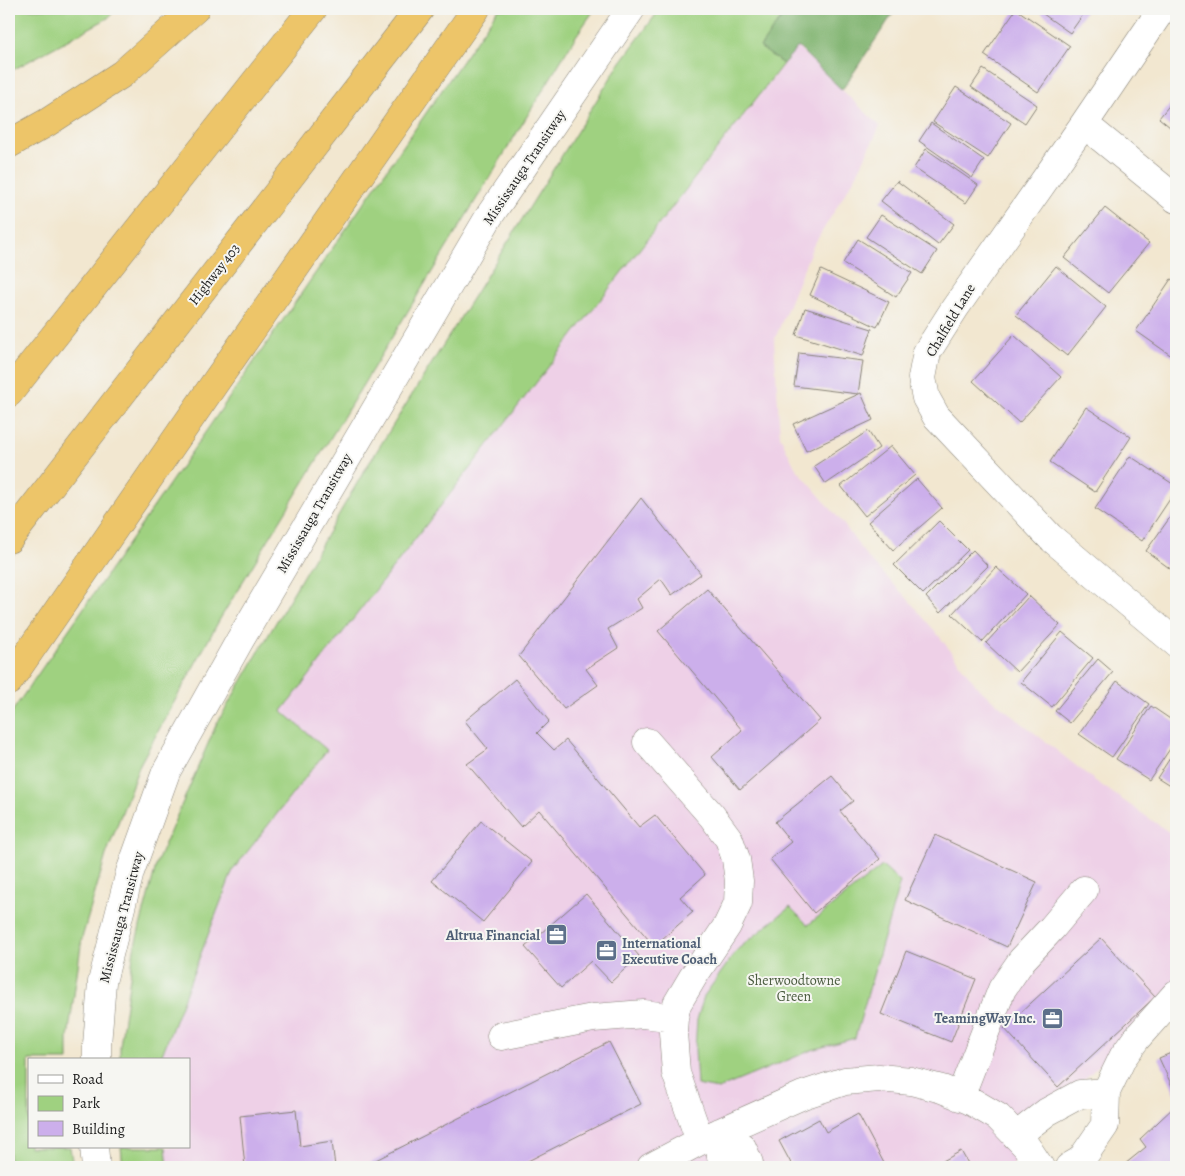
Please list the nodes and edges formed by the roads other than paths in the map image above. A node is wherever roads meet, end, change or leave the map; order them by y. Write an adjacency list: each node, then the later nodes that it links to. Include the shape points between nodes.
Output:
1 (194, 9): 8 (highway, via 122,74)
2 (313, 9): 10 (highway)
3 (420, 9): 11 (highway, Highway 403)
4 (476, 9): 13 (highway)
5 (631, 9): 19 (street, Mississauga Transitway, via 490,215 166,772 130,872 102,982)
6 (1162, 9): 7 (street, Chalfield Lane)
7 (1084, 124): 9 (street); 12 (street, Chalfield Lane, via 954,308 927,352 922,378 926,398 936,416 1050,537)
8 (9, 144)
9 (1176, 199)
10 (9, 393)
11 (9, 539)
12 (1176, 643)
13 (9, 681)
14 (647, 742): 17 (street, via 729,839 739,881 738,903 677,1004)
15 (1084, 890): 21 (street, via 1022,960 1002,989)
16 (1176, 994): 20 (street, via 1136,1038)
17 (674, 1018): 18 (street, via 644,1014 593,1018); 23 (street, via 676,1073)
18 (501, 1036)
19 (97, 1058)
20 (1106, 1092): 22 (street, via 1080,1094 1047,1112); 30 (street, via 1105,1125 1081,1160)
21 (960, 1097): 22 (street, via 998,1117); 23 (street, via 911,1081 879,1078 845,1081 803,1095)
22 (1016, 1136): 29 (street)
23 (710, 1137): 26 (street); 27 (street); 28 (street, via 742,1147)
24 (94, 1148): 25 (street)
25 (96, 1167)
26 (652, 1167)
27 (726, 1167)
28 (749, 1167)
29 (1040, 1167)
30 (1069, 1167)

